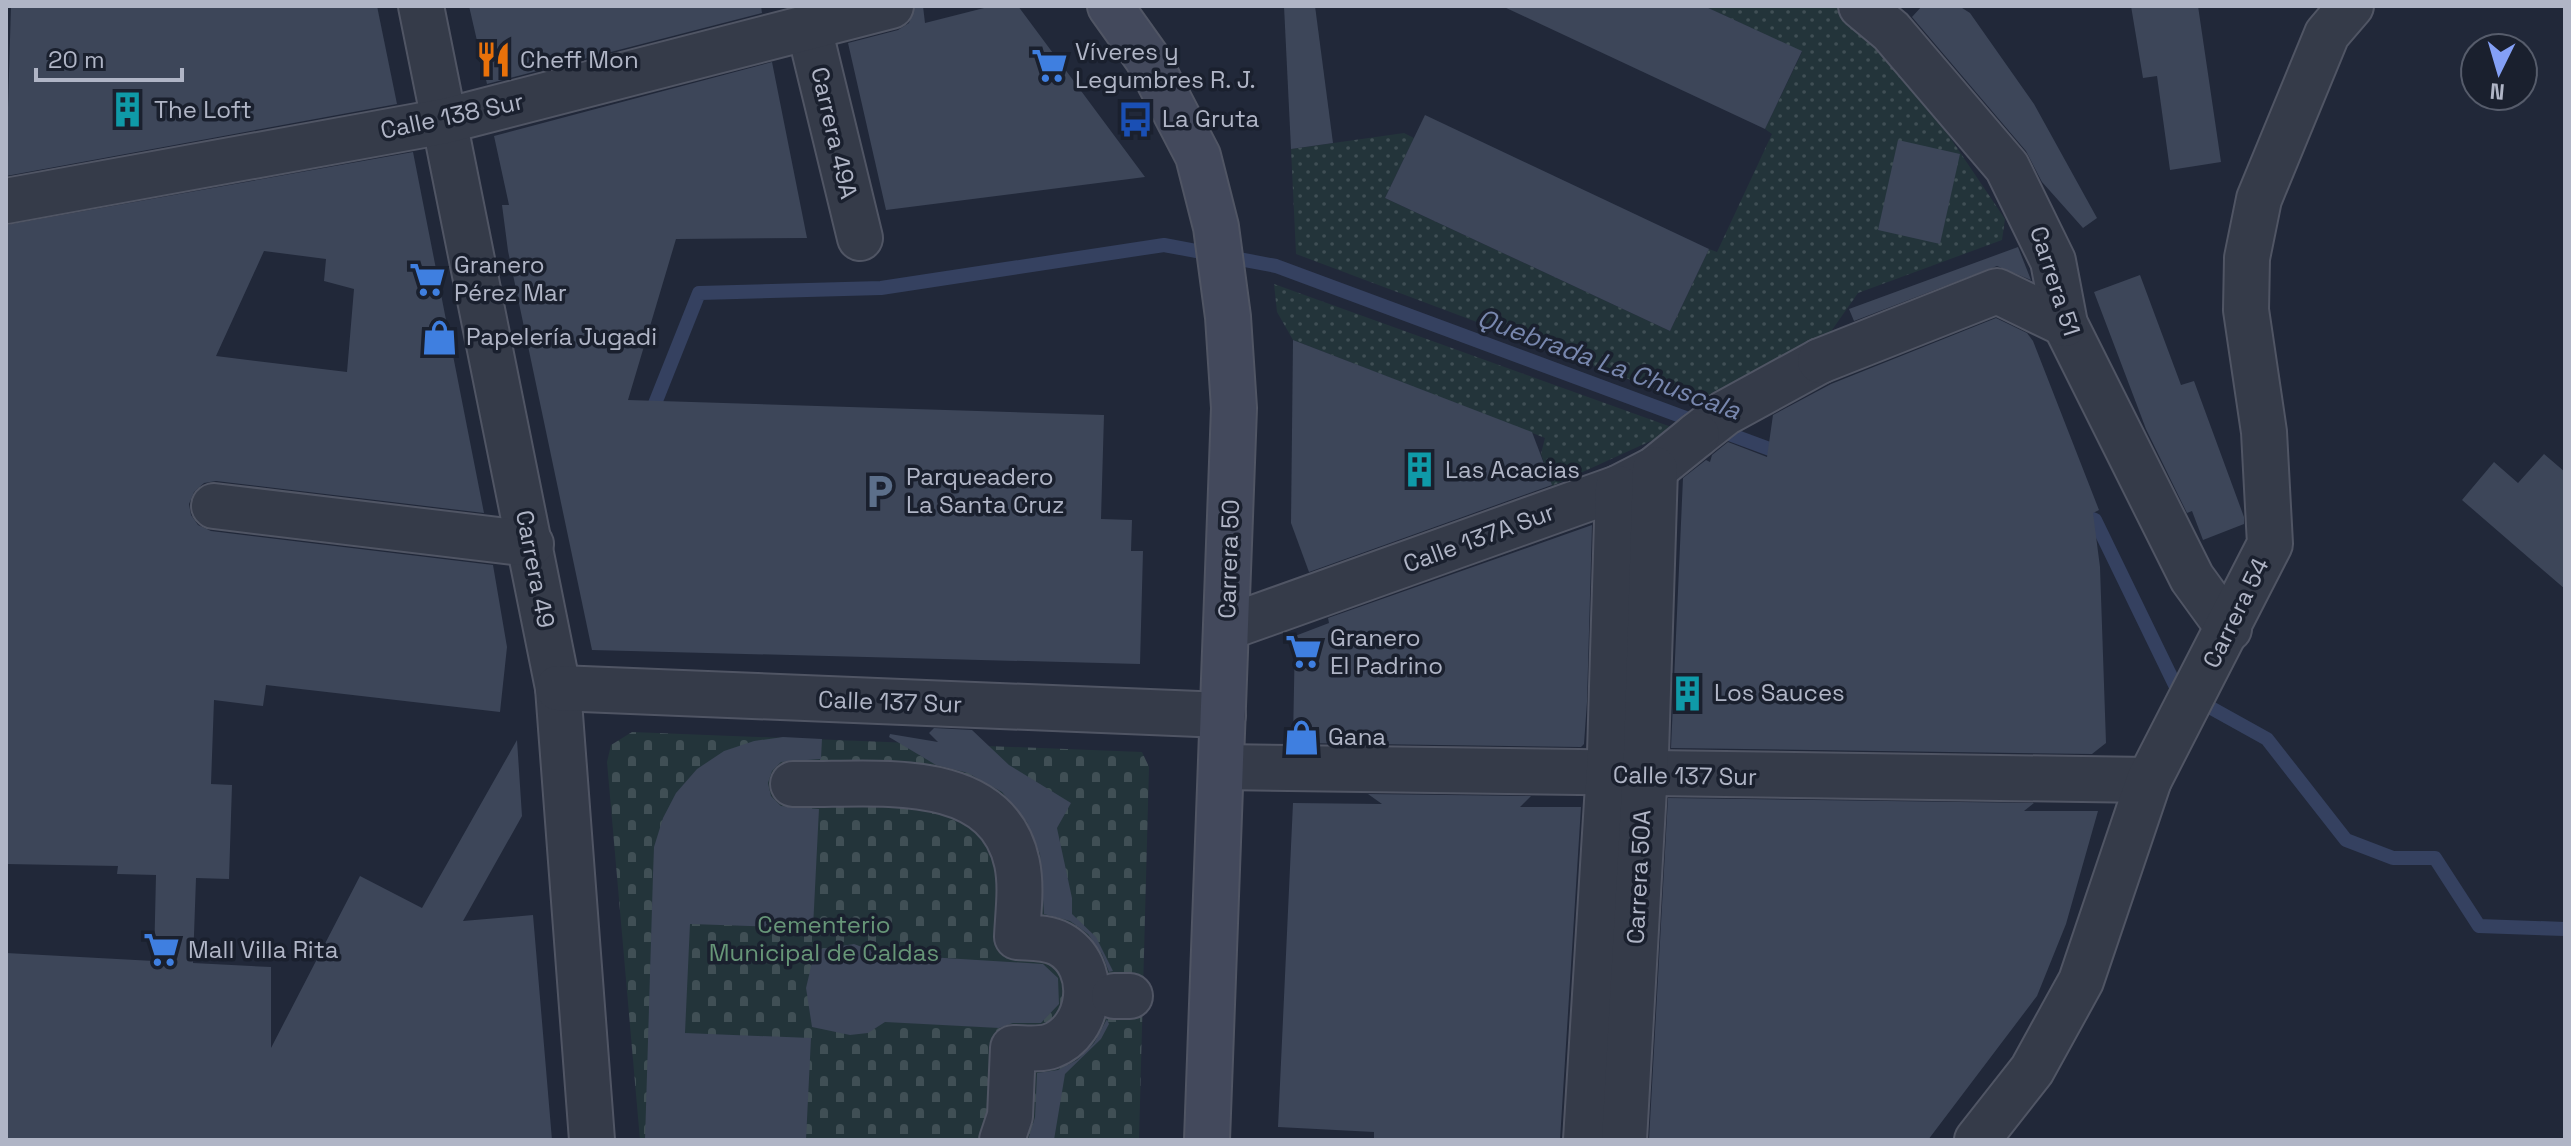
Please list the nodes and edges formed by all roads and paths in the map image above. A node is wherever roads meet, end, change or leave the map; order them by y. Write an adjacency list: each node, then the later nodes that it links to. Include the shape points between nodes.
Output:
1 (421, 6): 7 (street, Carrera 49)
2 (891, 6): 6 (street, Calle 138 Sur)
3 (1110, 6): 14 (main road, Carrera 50, via 1147,58 1198,156 1216,227 1234,408)
4 (1861, 6): 10 (street, Carrera 51, via 1891,31 2007,167 2053,261)
5 (2351, 6): 15 (street, Carrera 54, via 2327,34 2259,199 2247,258 2246,310 2264,432 2270,544)
6 (809, 28): 7 (street, Calle 138 Sur); 9 (street, Carrera 49A)
7 (445, 121): 8 (street, Calle 138 Sur); 13 (street, Carrera 49)
8 (6, 201)
9 (860, 238)
10 (2065, 324): 11 (street, Calle 137A Sur, via 1997,291 1820,361 1711,424); 15 (street, Carrera 51, via 2192,578)
11 (1636, 478): 14 (street, Calle 137A Sur); 19 (street, Carrera 50A)
12 (214, 506): 13 (street)
13 (531, 544): 16 (street, Carrera 49)
14 (1226, 628): 17 (main road, Carrera 50)
15 (2229, 629): 20 (street, Carrera 54)
16 (558, 688): 17 (street, Calle 137 Sur); 22 (street, Carrera 49)
17 (1223, 715): 18 (main road, Carrera 50)
18 (1222, 767): 19 (street, Calle 137 Sur); 24 (main road, Carrera 50)
19 (1627, 776): 20 (street, Calle 137 Sur); 25 (street, Carrera 50A); 26 (street, Carrera 50A)
20 (2149, 780): 27 (street, Carrera 54, via 2081,981 2032,1070)
21 (793, 784): 23 (street, via 940,787 970,799 1004,830 1016,861 1017,937 1049,939 1063,946 1108,996 1085,1011 1065,1039 1048,1048 1013,1048 1010,1116)
22 (592, 1140)
23 (1002, 1140)
24 (1207, 1140)
25 (1586, 1140)
26 (1624, 1140)
27 (1977, 1140)

